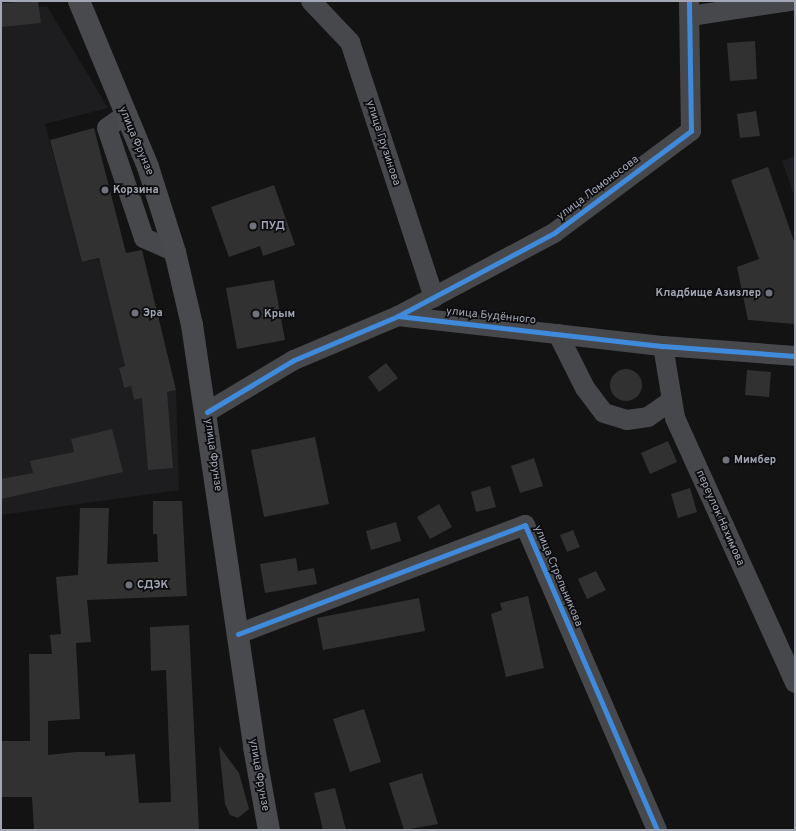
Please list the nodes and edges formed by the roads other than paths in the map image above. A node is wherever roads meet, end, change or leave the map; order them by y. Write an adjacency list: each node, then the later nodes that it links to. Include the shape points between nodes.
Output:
1 (68, 1): 6 (main road)
2 (79, 1): 6 (main road, улица Фрунзе)
3 (311, 1): 7 (street, улица Грузинова, via 350,42)
4 (790, 1): 5 (street)
5 (690, 8): 7 (street, улица Ломоносова, via 691,131 554,233)
6 (92, 41): 13 (main road, улица Фрунзе, via 148,167 175,252)
7 (434, 298): 8 (street, улица Ломоносова)
8 (398, 316): 9 (street, улица Будённого); 13 (street, улица Будённого, via 294,360)
9 (558, 334): 10 (street, улица Будённого); 12 (street, via 585,388 604,413 627,420 648,417)
10 (663, 346): 11 (street, улица Будённого); 12 (street, переулок Нахимова)
11 (795, 356)
12 (672, 400): 15 (street, переулок Нахимова, via 675,418)
13 (207, 412): 14 (main road, улица Фрунзе)
14 (238, 634): 16 (main road, улица Фрунзе); 17 (street, улица Стрельникова, via 525,524)
15 (795, 683)
16 (270, 830)
17 (657, 830)

